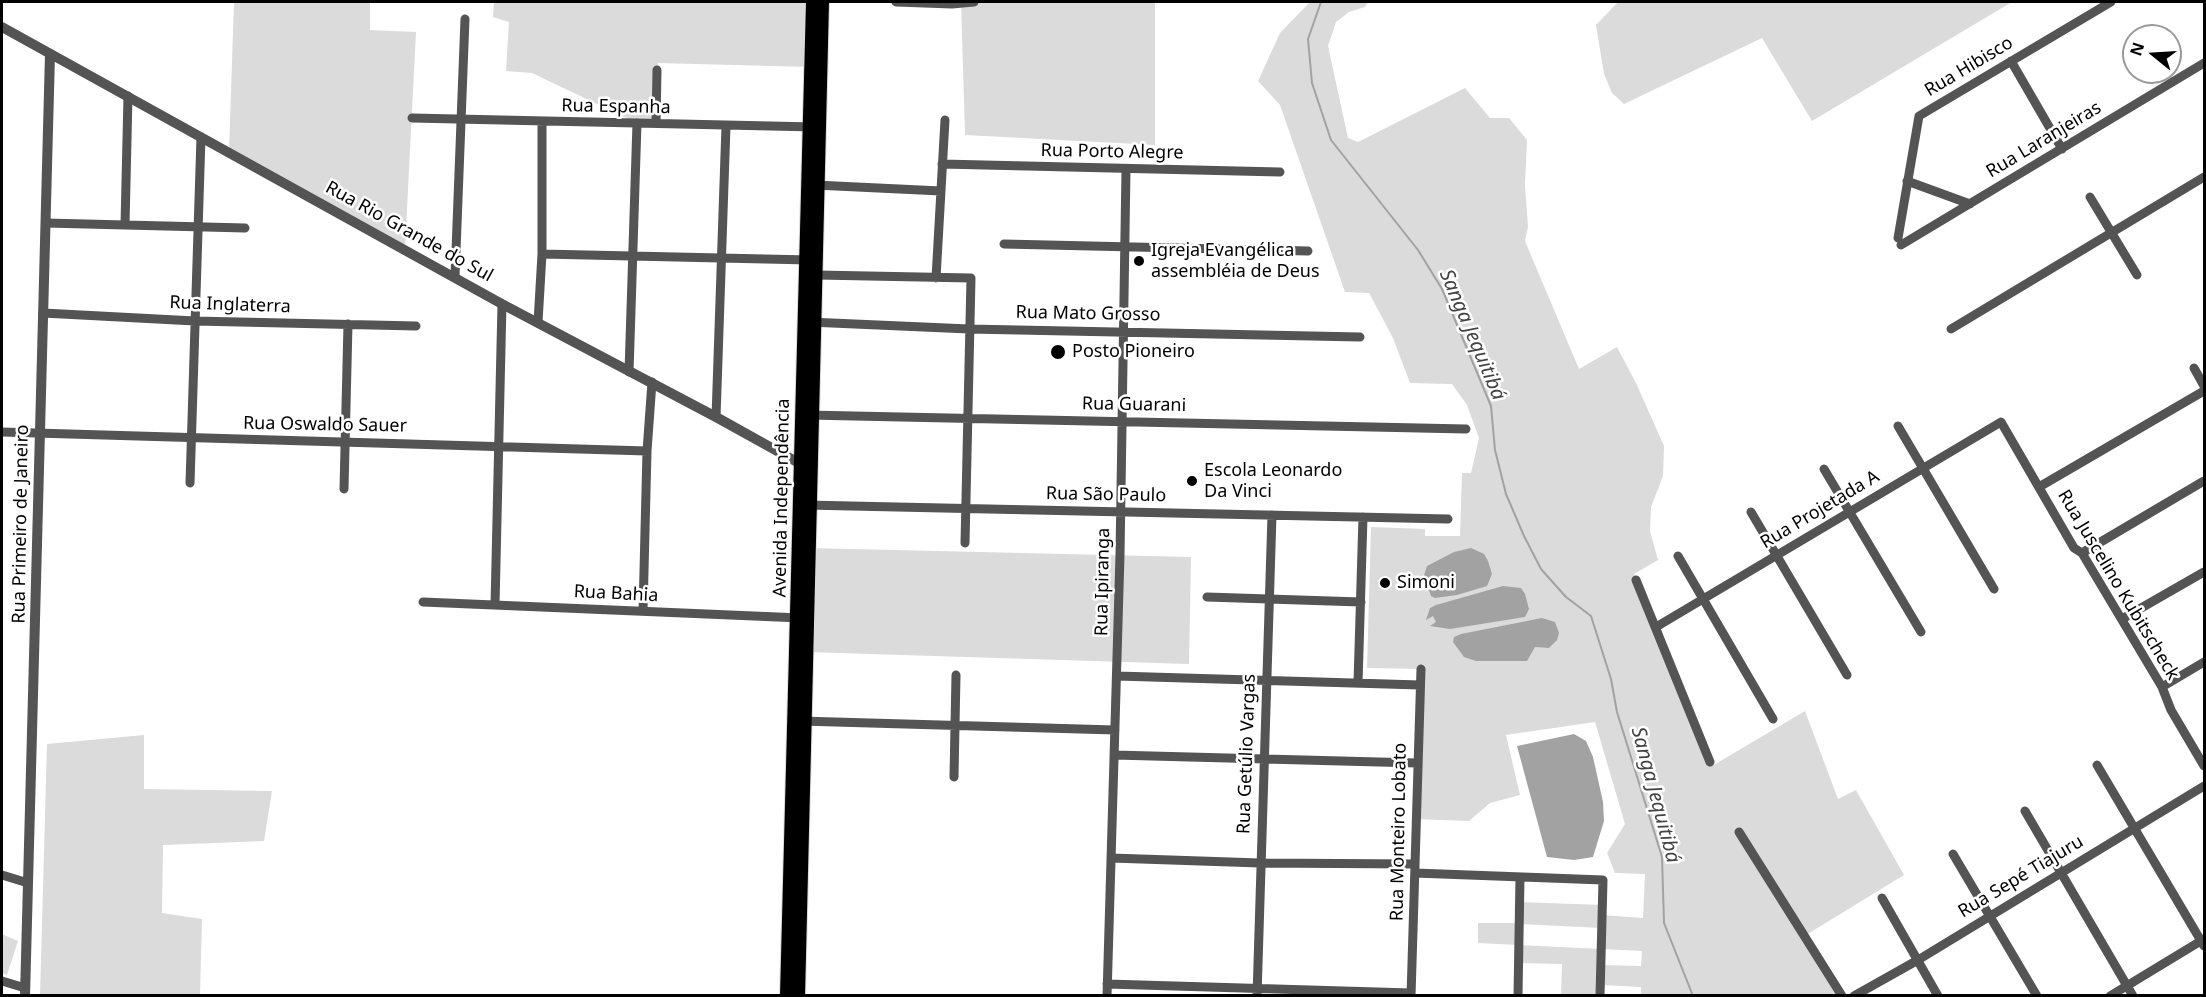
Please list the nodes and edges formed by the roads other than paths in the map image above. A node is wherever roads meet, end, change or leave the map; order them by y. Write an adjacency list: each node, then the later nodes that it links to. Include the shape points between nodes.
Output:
1 (813, 2): 13 (main road, Avenida Independência)
2 (822, 2): 13 (main road, Avenida Independência)
3 (896, 2): 4 (street)
4 (974, 2)
5 (2111, 2): 9 (street, Rua Hibisco)
6 (465, 19): 15 (street)
7 (2, 27): 8 (street, Rua Rio Grande do Sul)
8 (50, 54): 12 (street, Rua Rio Grande do Sul); 33 (street, Rua Primeiro de Janeiro)
9 (2011, 61): 23 (street); 28 (street, Rua Hibisco, via 1920,116)
10 (2205, 63): 23 (street, Rua Laranjeiras)
11 (657, 70): 19 (street)
12 (128, 96): 22 (street, Rua Rio Grande do Sul); 34 (street)
13 (815, 101): 21 (main road, Avenida Independência)
14 (412, 118): 15 (street, Rua Espanha)
15 (459, 120): 17 (street, Rua Espanha); 47 (street)
16 (945, 120): 24 (street)
17 (542, 122): 18 (street, Rua Espanha); 42 (street)
18 (637, 123): 19 (street, Rua Espanha); 43 (street)
19 (656, 123): 20 (street, Rua Espanha)
20 (726, 126): 21 (street, Rua Espanha); 44 (street)
21 (814, 128): 29 (main road, Avenida Independência)
22 (201, 137): 35 (street); 47 (street, Rua Rio Grande do Sul)
23 (2062, 149): 32 (street, Rua Laranjeiras)
24 (942, 164): 25 (street, Rua Porto Alegre); 30 (street)
25 (1126, 169): 26 (street, Rua Porto Alegre); 40 (street, Rua Ipiranga)
26 (1280, 172)
27 (2205, 177): 37 (street)
28 (1907, 181): 32 (street); 38 (street, Rua Hibisco)
29 (813, 185): 30 (street); 45 (main road, Avenida Independência)
30 (941, 191): 48 (street)
31 (2090, 197): 37 (street)
32 (1970, 204): 38 (street, Rua Laranjeiras)
33 (46, 223): 34 (street); 50 (street, Rua Primeiro de Janeiro)
34 (125, 225): 35 (street)
35 (197, 227): 36 (street); 51 (street)
36 (245, 228)
37 (2112, 233): 46 (street); 57 (street)
38 (1899, 242)
39 (1004, 244): 40 (street)
40 (1125, 246): 41 (street); 58 (street, Rua Ipiranga)
41 (1308, 251)
42 (542, 254): 43 (street); 52 (street)
43 (633, 257): 44 (street); 61 (street)
44 (723, 258): 45 (street); 65 (street)
45 (813, 265): 48 (street); 53 (main road, Avenida Independência)
46 (2137, 275)
47 (455, 276): 49 (street, Rua Rio Grande do Sul)
48 (936, 278): 56 (street, via 971,278)
49 (502, 304): 52 (street, Rua Rio Grande do Sul); 75 (street)
50 (44, 313): 51 (street, Rua Inglaterra); 72 (street, Rua Primeiro de Janeiro)
51 (195, 321): 54 (street, Rua Inglaterra); 73 (street)
52 (538, 322): 61 (street, Rua Rio Grande do Sul)
53 (810, 322): 56 (street, Rua Mato Grosso); 64 (main road, Avenida Independência)
54 (348, 324): 55 (street, Rua Inglaterra); 74 (street)
55 (416, 326)
56 (969, 329): 58 (street, Rua Mato Grosso); 66 (street)
57 (1951, 329)
58 (1124, 330): 59 (street, Rua Mato Grosso); 67 (street, Rua Ipiranga)
59 (1360, 337)
60 (2194, 368): 63 (street)
61 (629, 372): 62 (street, Rua Rio Grande do Sul)
62 (652, 382): 65 (street, Rua Rio Grande do Sul); 76 (street)
63 (2205, 389): 82 (street)
64 (807, 415): 66 (street, Rua Guarani); 77 (main road, Avenida Independência)
65 (716, 417): 77 (street, Rua Rio Grande do Sul)
66 (969, 418): 67 (street, Rua Guarani); 85 (street)
67 (1122, 421): 70 (street, Rua Guarani); 86 (street, Rua Ipiranga)
68 (2001, 422): 79 (street, Rua Projetada A); 82 (street, Rua Juscelino Kubitscheck)
69 (1898, 426): 79 (street)
70 (1466, 429)
71 (2, 432): 72 (street, Rua Oswaldo Sauer)
72 (40, 435): 73 (street, Rua Oswaldo Sauer); 143 (street, Rua Primeiro de Janeiro)
73 (191, 439): 74 (street, Rua Oswaldo Sauer); 81 (street)
74 (345, 442): 75 (street, Rua Oswaldo Sauer); 83 (street)
75 (499, 447): 76 (street, Rua Oswaldo Sauer); 104 (street)
76 (647, 451): 105 (street)
77 (806, 468): 84 (main road, Avenida Independência)
78 (1824, 469): 88 (street)
79 (1922, 469): 88 (street, Rua Projetada A); 98 (street)
80 (2205, 481): 93 (street)
81 (190, 483)
82 (2038, 487): 93 (street, Rua Juscelino Kubitscheck, via 2074,548)
83 (344, 489)
84 (805, 505): 85 (street, Rua São Paulo); 106 (main road, Avenida Independência)
85 (966, 509): 86 (street, Rua São Paulo); 92 (street)
86 (1121, 512): 89 (street, Rua São Paulo); 114 (street, Rua Ipiranga)
87 (1751, 512): 95 (street)
88 (1849, 512): 95 (street, Rua Projetada A); 109 (street)
89 (1272, 515): 90 (street, Rua São Paulo); 100 (street, Rua Getúlio Vargas)
90 (1363, 517): 91 (street, Rua São Paulo); 102 (street)
91 (1448, 519)
92 (964, 543)
93 (2082, 553): 107 (street, Rua Juscelino Kubitscheck)
94 (1678, 556): 101 (street)
95 (1776, 556): 101 (street, Rua Projetada A); 113 (street)
96 (2205, 572): 107 (street)
97 (1636, 580): 108 (street)
98 (1995, 590)
99 (1206, 597): 100 (street)
100 (1269, 599): 102 (street); 115 (street, Rua Getúlio Vargas)
101 (1703, 599): 108 (street, Rua Projetada A); 119 (street)
102 (1361, 602): 116 (street)
103 (423, 603): 104 (street, Rua Bahia)
104 (495, 605): 105 (street, Rua Bahia)
105 (643, 611): 106 (street, Rua Bahia)
106 (802, 618): 120 (main road, Avenida Independência)
107 (2122, 619): 118 (street, Rua Juscelino Kubitscheck)
108 (1656, 627): 126 (street)
109 (1921, 632)
110 (2205, 662): 118 (street)
111 (1421, 669): 117 (street, Rua Monteiro Lobato)
112 (956, 675): 121 (street)
113 (1848, 675)
114 (1117, 676): 115 (street); 122 (street, Rua Ipiranga)
115 (1267, 681): 116 (street); 125 (street, Rua Getúlio Vargas)
116 (1358, 683): 117 (street)
117 (1420, 685): 127 (street, Rua Monteiro Lobato)
118 (2162, 687): 123 (street, Rua Juscelino Kubitscheck, via 2171,710)
119 (1773, 719)
120 (800, 721): 121 (street); 130 (main road, Avenida Independência)
121 (955, 726): 122 (street); 131 (street)
122 (1115, 730): 124 (street, Rua Ipiranga)
123 (2201, 753): 129 (street, Rua Juscelino Kubitscheck)
124 (1114, 755): 125 (street); 137 (street, Rua Ipiranga)
125 (1264, 759): 127 (street); 138 (street, Rua Getúlio Vargas)
126 (1710, 762)
127 (1417, 763): 139 (street, Rua Monteiro Lobato)
128 (2097, 765): 134 (street)
129 (2205, 766)
130 (798, 769): 154 (main road, Avenida Independência); 155 (main road, Avenida Independência)
131 (954, 777)
132 (2205, 786): 134 (street, Rua Sepé Tiajuru)
133 (2025, 811): 140 (street)
134 (2134, 828): 140 (street, Rua Sepé Tiajuru); 146 (street)
135 (1739, 832): 159 (street)
136 (1953, 854): 145 (street)
137 (1111, 858): 138 (street); 149 (street, Rua Ipiranga)
138 (1260, 863): 139 (street); 152 (street, Rua Getúlio Vargas)
139 (1415, 869): 142 (street); 153 (street, Rua Monteiro Lobato)
140 (2061, 872): 145 (street, Rua Sepé Tiajuru); 150 (street)
141 (2, 875): 143 (street)
142 (1520, 877): 157 (street); 158 (street, via 1603,880)
143 (28, 883): 151 (street, Rua Primeiro de Janeiro)
144 (1882, 898): 147 (street)
145 (1990, 916): 147 (street, Rua Sepé Tiajuru); 162 (street)
146 (2204, 942): 150 (street)
147 (1918, 960): 160 (street, Rua Sepé Tiajuru); 161 (street)
148 (2, 981): 151 (street)
149 (1107, 984): 152 (street); 156 (street, Rua Ipiranga)
150 (2127, 985): 163 (street); 164 (street)
151 (25, 992)
152 (1257, 992): 153 (street)
153 (1411, 994)
154 (787, 996)
155 (798, 996)
156 (1107, 996)
157 (1518, 996)
158 (1600, 996)
159 (1842, 996)
160 (1854, 996)
161 (1938, 996)
162 (2037, 996)
163 (2110, 996)
164 (2133, 996)

